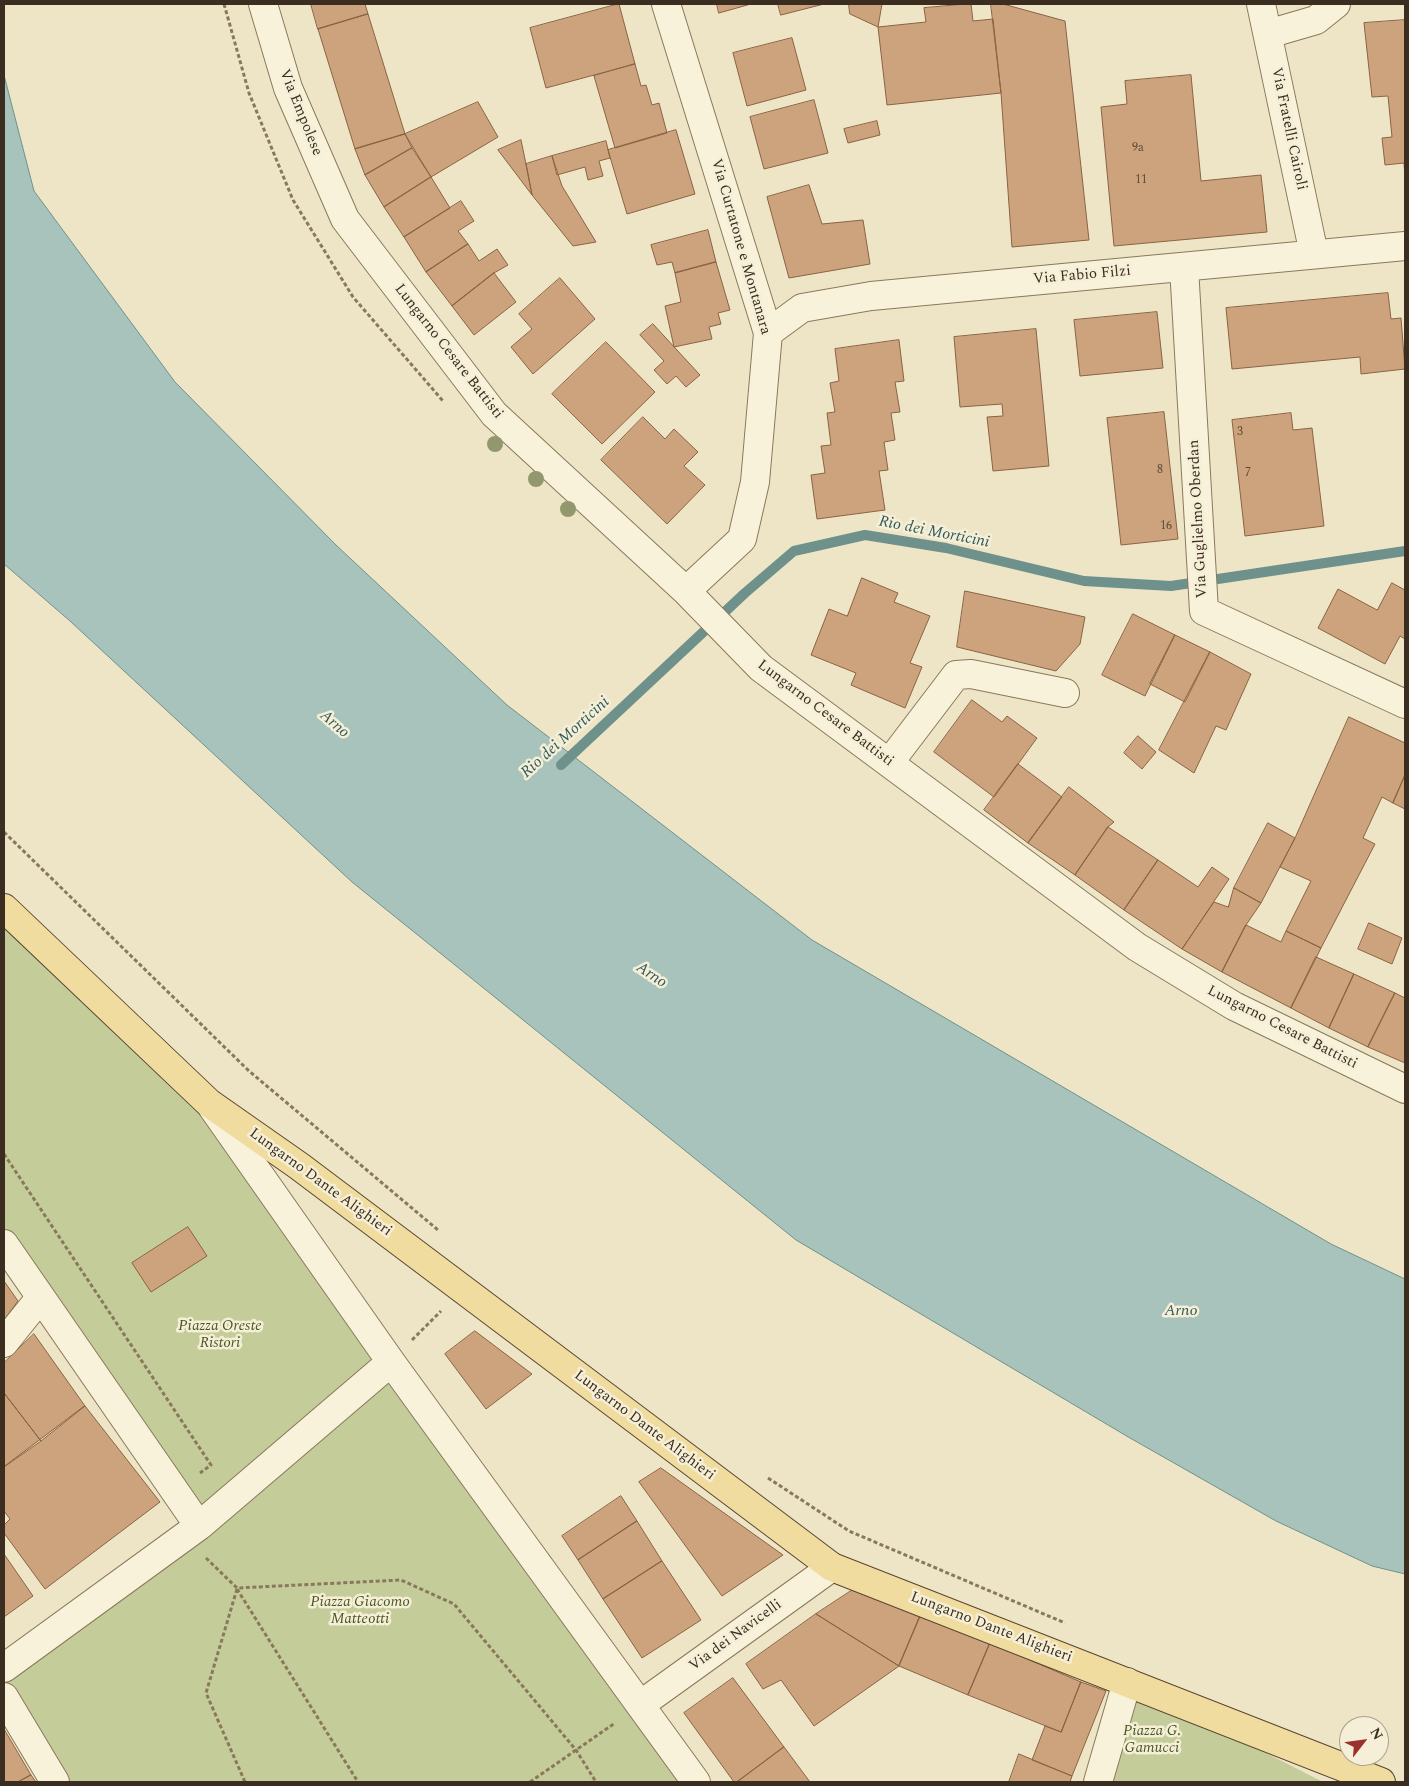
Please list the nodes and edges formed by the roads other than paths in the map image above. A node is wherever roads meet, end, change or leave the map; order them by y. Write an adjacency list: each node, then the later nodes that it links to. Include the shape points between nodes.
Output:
1 (263, 4): 6 (street, Via Empolese, via 288,88)
2 (666, 4): 10 (street, Via Curtatone e Montanara)
3 (1262, 4): 5 (street, Via Fratelli Cairoli)
4 (1336, 4): 5 (street, via 1316,20)
5 (1268, 34): 8 (street, Via Fratelli Cairoli)
6 (346, 219): 11 (street, Lungarno Cesare Battisti, via 494,414)
7 (1405, 246): 8 (street, Via Fabio Filzi)
8 (1314, 254): 9 (street, Via Fabio Filzi)
9 (1184, 267): 10 (street, Via Fabio Filzi, via 871,296 802,308); 13 (street, Via Guglielmo Oberdan, via 1204,611)
10 (768, 333): 11 (street, Via Curtatone e Montanara, via 755,482 742,539)
11 (691, 596): 14 (street, Lungarno Cesare Battisti, via 762,668)
12 (1065, 693): 14 (street, via 971,674 956,675)
13 (1405, 704)
14 (890, 763): 16 (street, Lungarno Cesare Battisti, via 1137,948 1234,1006)
15 (4, 908): 17 (main road, Lungarno Dante Alighieri)
16 (1405, 1089)
17 (209, 1103): 21 (street); 23 (main road, Lungarno Dante Alighieri, via 299,1166)
18 (4, 1244): 19 (street)
19 (40, 1298): 20 (street); 22 (street, via 174,1490)
20 (4, 1343)
21 (391, 1362): 22 (street); 27 (street)
22 (191, 1531): 24 (street)
23 (832, 1567): 25 (main road, Lungarno Dante Alighieri); 27 (street, Via dei Navicelli)
24 (4, 1668)
25 (1127, 1682): 30 (street); 31 (main road, Lungarno Dante Alighieri)
26 (4, 1697): 28 (street)
27 (640, 1705): 29 (street)
28 (55, 1782)
29 (696, 1782)
30 (1098, 1782)
31 (1381, 1782)

